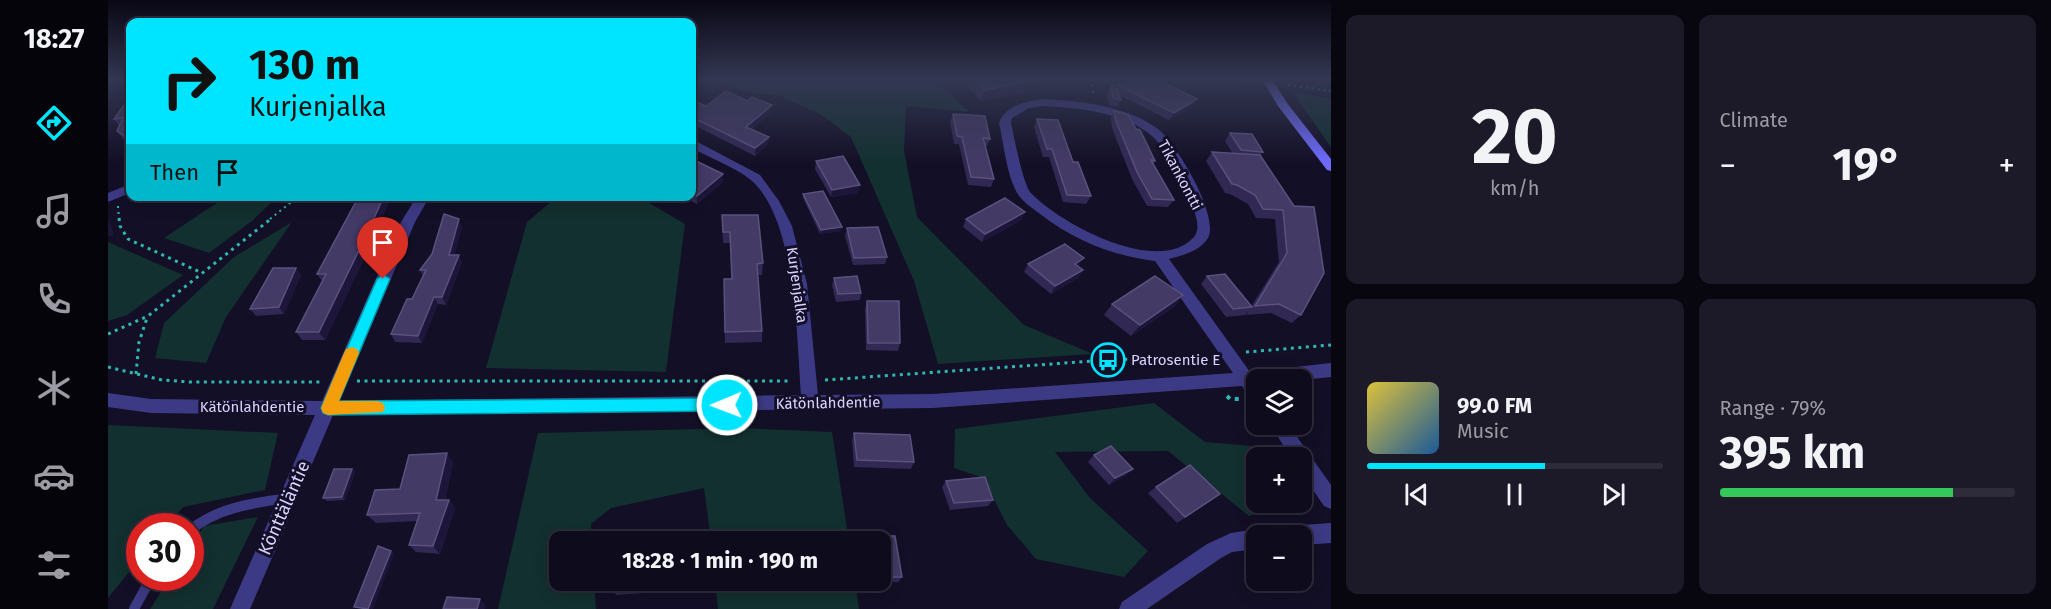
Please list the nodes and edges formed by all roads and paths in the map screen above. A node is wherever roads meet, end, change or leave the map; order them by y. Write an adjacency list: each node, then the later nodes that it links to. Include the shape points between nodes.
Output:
1 (1024, 107): 10 (street, Tikankontti, via 1007,116 1005,123 1025,195 1071,230 1097,244)
2 (1083, 107): 10 (street, Tikankontti, via 1142,124 1157,134 1176,162 1201,211 1204,230 1201,238 1183,250)
3 (1285, 107): 5 (street)
4 (696, 145): 24 (street, Kurjenjalka, via 756,178 776,210 793,247)
5 (1331, 167)
6 (126, 190): 7 (street); 11 (path, via 117,209 120,226 128,239)
7 (108, 198)
8 (293, 201): 11 (path)
9 (421, 201): 23 (street, via 408,222)
10 (1159, 256): 15 (street)
11 (202, 274): 12 (path)
12 (148, 316): 13 (path); 20 (path, via 139,342)
13 (108, 334)
14 (1331, 345): 15 (path)
15 (1228, 353): 16 (path); 21 (street)
16 (1199, 356): 22 (path); 24 (path)
17 (108, 367): 20 (path)
18 (1331, 370): 19 (street, Kätönlahdentie)
19 (1312, 372)
20 (136, 374): 23 (path, via 190,382)
21 (1246, 378): 22 (street, Kätönlahdentie)
22 (1215, 380): 25 (path, via 1230,399); 27 (street, Kätönlahdentie, via 933,401)
23 (340, 381): 24 (path); 28 (street)
24 (808, 381): 27 (street, Kurjenjalka)
25 (1246, 397)
26 (108, 400): 28 (street, Kätönlahdentie, via 151,406)
27 (810, 403): 28 (street, Kätönlahdentie)
28 (328, 408): 30 (street, Könttäläntie)
29 (1312, 472): 31 (street)
30 (288, 498): 32 (lane, via 245,504); 38 (street, Könttäläntie)
31 (1331, 500)
32 (204, 518)
33 (1331, 533): 34 (street)
34 (1312, 534)
35 (1246, 541): 39 (street, via 1214,551)
36 (144, 591): 37 (lane)
37 (134, 609)
38 (240, 609)
39 (1129, 609)

